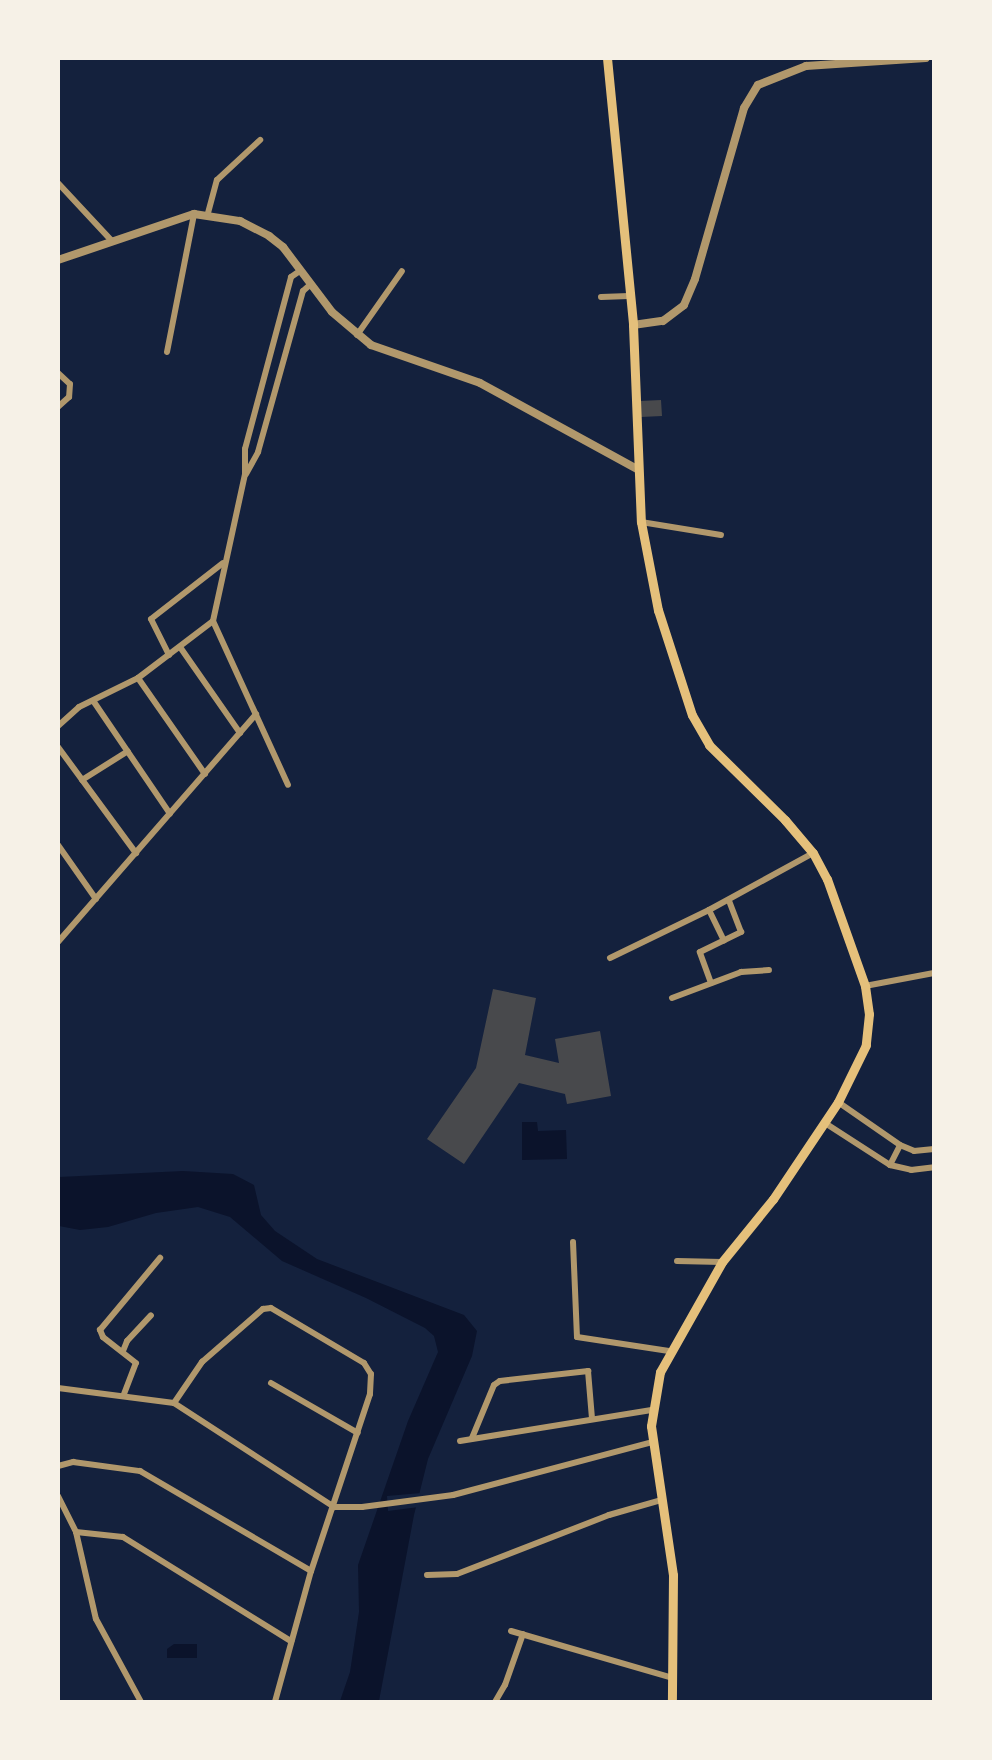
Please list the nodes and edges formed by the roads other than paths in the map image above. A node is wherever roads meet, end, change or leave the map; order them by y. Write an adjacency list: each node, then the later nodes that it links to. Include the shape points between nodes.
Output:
1 (607, 58): 12 (main road)
2 (926, 58): 14 (street, via 806,66 758,85 744,108 684,305 663,321)
3 (260, 140): 5 (street, via 217,180)
4 (58, 183): 7 (street)
5 (208, 213): 6 (street); 9 (street, via 240,221 269,236)
6 (194, 214): 7 (street); 16 (street)
7 (111, 240): 8 (street)
8 (58, 260)
9 (300, 271): 11 (street); 20 (street, via 291,277 245,449)
10 (402, 271): 15 (street)
11 (310, 285): 15 (street); 20 (street, via 303,291 258,452)
12 (629, 296): 13 (street); 14 (main road)
13 (601, 297)
14 (633, 325): 19 (main road)
15 (356, 335): 19 (street, via 395,356 480,383)
16 (167, 352)
17 (58, 373): 18 (street, via 70,384 69,397)
18 (58, 407)
19 (637, 469): 21 (main road)
20 (245, 474): 23 (street)
21 (641, 522): 22 (street); 40 (main road, via 658,610 692,715 709,745)
22 (721, 535)
23 (223, 562): 24 (street); 26 (street, via 151,619)
24 (213, 621): 25 (street); 29 (street)
25 (180, 648): 26 (street); 31 (street)
26 (168, 655): 27 (street)
27 (138, 678): 28 (street); 34 (street)
28 (94, 702): 30 (street, via 79,707); 33 (street)
29 (256, 714): 31 (street); 36 (street)
30 (58, 726)
31 (240, 733): 34 (street)
32 (58, 747): 35 (street)
33 (128, 751): 35 (street); 37 (street)
34 (205, 774): 37 (street)
35 (82, 780): 39 (street)
36 (288, 785)
37 (170, 814): 39 (street)
38 (58, 845): 41 (street)
39 (136, 853): 41 (street)
40 (813, 853): 42 (street); 50 (main road, via 841,911)
41 (96, 899): 45 (street)
42 (729, 900): 43 (street); 44 (street, via 741,932)
43 (709, 910): 44 (street); 46 (street)
44 (724, 941): 49 (street, via 700,952)
45 (58, 942)
46 (610, 958)
47 (769, 970): 49 (street, via 741,972)
48 (933, 973): 50 (street)
49 (711, 983): 51 (street)
50 (865, 986): 52 (main road, via 869,1014 866,1045)
51 (672, 998)
52 (838, 1102): 53 (main road); 54 (street)
53 (825, 1124): 56 (street); 61 (main road, via 773,1199)
54 (900, 1145): 55 (street, via 914,1151); 56 (street)
55 (933, 1149)
56 (890, 1165): 57 (street, via 911,1170)
57 (933, 1167)
58 (573, 1242): 64 (street, via 577,1336)
59 (160, 1258): 63 (street, via 100,1330 103,1337)
60 (677, 1261): 61 (street)
61 (722, 1262): 64 (main road)
62 (152, 1315): 63 (street, via 127,1341)
63 (123, 1351): 67 (street, via 136,1363)
64 (669, 1351): 69 (main road)
65 (271, 1383): 71 (street)
66 (58, 1388): 67 (street)
67 (124, 1394): 68 (street)
68 (174, 1403): 71 (street, via 202,1362 263,1309 271,1308 364,1363 371,1374); 78 (street)
69 (652, 1410): 70 (street); 74 (main road)
70 (592, 1419): 72 (street); 72 (street, via 588,1371 500,1381 494,1385)
71 (358, 1433): 78 (street)
72 (472, 1438): 73 (street)
73 (460, 1441)
74 (652, 1442): 77 (main road); 78 (street, via 483,1488 421,1500)
75 (58, 1466): 80 (street, via 73,1462 140,1471)
76 (58, 1496): 79 (street)
77 (661, 1500): 81 (street, via 609,1515 458,1574); 85 (main road, via 673,1575)
78 (334, 1506): 80 (street)
79 (76, 1532): 84 (street, via 123,1537); 86 (street, via 96,1619)
80 (312, 1571): 84 (street)
81 (427, 1575)
82 (511, 1631): 83 (street)
83 (523, 1634): 85 (street); 88 (street, via 505,1685)
84 (291, 1641): 87 (street)
85 (674, 1678): 89 (main road)
86 (141, 1701)
87 (275, 1701)
88 (495, 1701)
89 (672, 1701)

